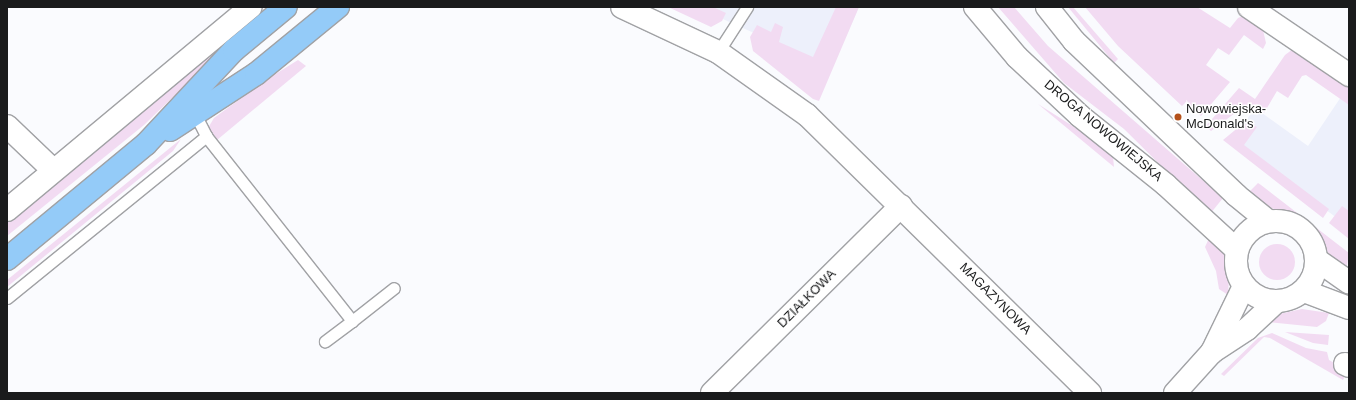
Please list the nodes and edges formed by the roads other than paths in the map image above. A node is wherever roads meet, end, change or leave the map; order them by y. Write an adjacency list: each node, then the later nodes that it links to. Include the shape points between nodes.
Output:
1 (251, 7): 15 (street)
2 (286, 7): 14 (main road, via 234,50)
3 (338, 7): 11 (main road, via 256,74)
4 (622, 7): 9 (street, MAGAZYNOWA)
5 (747, 7): 9 (lane)
6 (975, 7): 19 (street, DROGA NOWOWIEJSKA, via 1018,57 1080,116 1166,185)
7 (1047, 7): 18 (street, via 1074,41 1236,195)
8 (1249, 7): 10 (street)
9 (718, 52): 16 (street, MAGAZYNOWA, via 807,115)
10 (1349, 75)
11 (195, 114): 13 (lane); 14 (main road)
12 (7, 126): 15 (street)
13 (206, 136): 26 (lane); 29 (lane)
14 (146, 144): 20 (main road)
15 (53, 170): 17 (street)
16 (901, 206): 32 (street, DZIAŁKOWA); 33 (street, MAGAZYNOWA)
17 (7, 210)
18 (1268, 222): 19 (street, via 1249,232); 21 (street, via 1282,221 1296,225 1314,246)
19 (1237, 250): 23 (street, via 1236,269)
20 (7, 259)
21 (1317, 260): 22 (street); 25 (street, via 1314,277)
22 (1349, 282)
23 (1244, 286): 27 (street, via 1258,298); 31 (street)
24 (394, 288): 29 (lane)
25 (1304, 291): 27 (street, via 1291,300); 28 (street)
26 (7, 298)
27 (1276, 302): 31 (street, via 1247,329)
28 (1349, 308)
29 (352, 321): 30 (lane)
30 (325, 341)
31 (1212, 352): 34 (street)
32 (712, 393)
33 (1090, 393)
34 (1175, 393)

